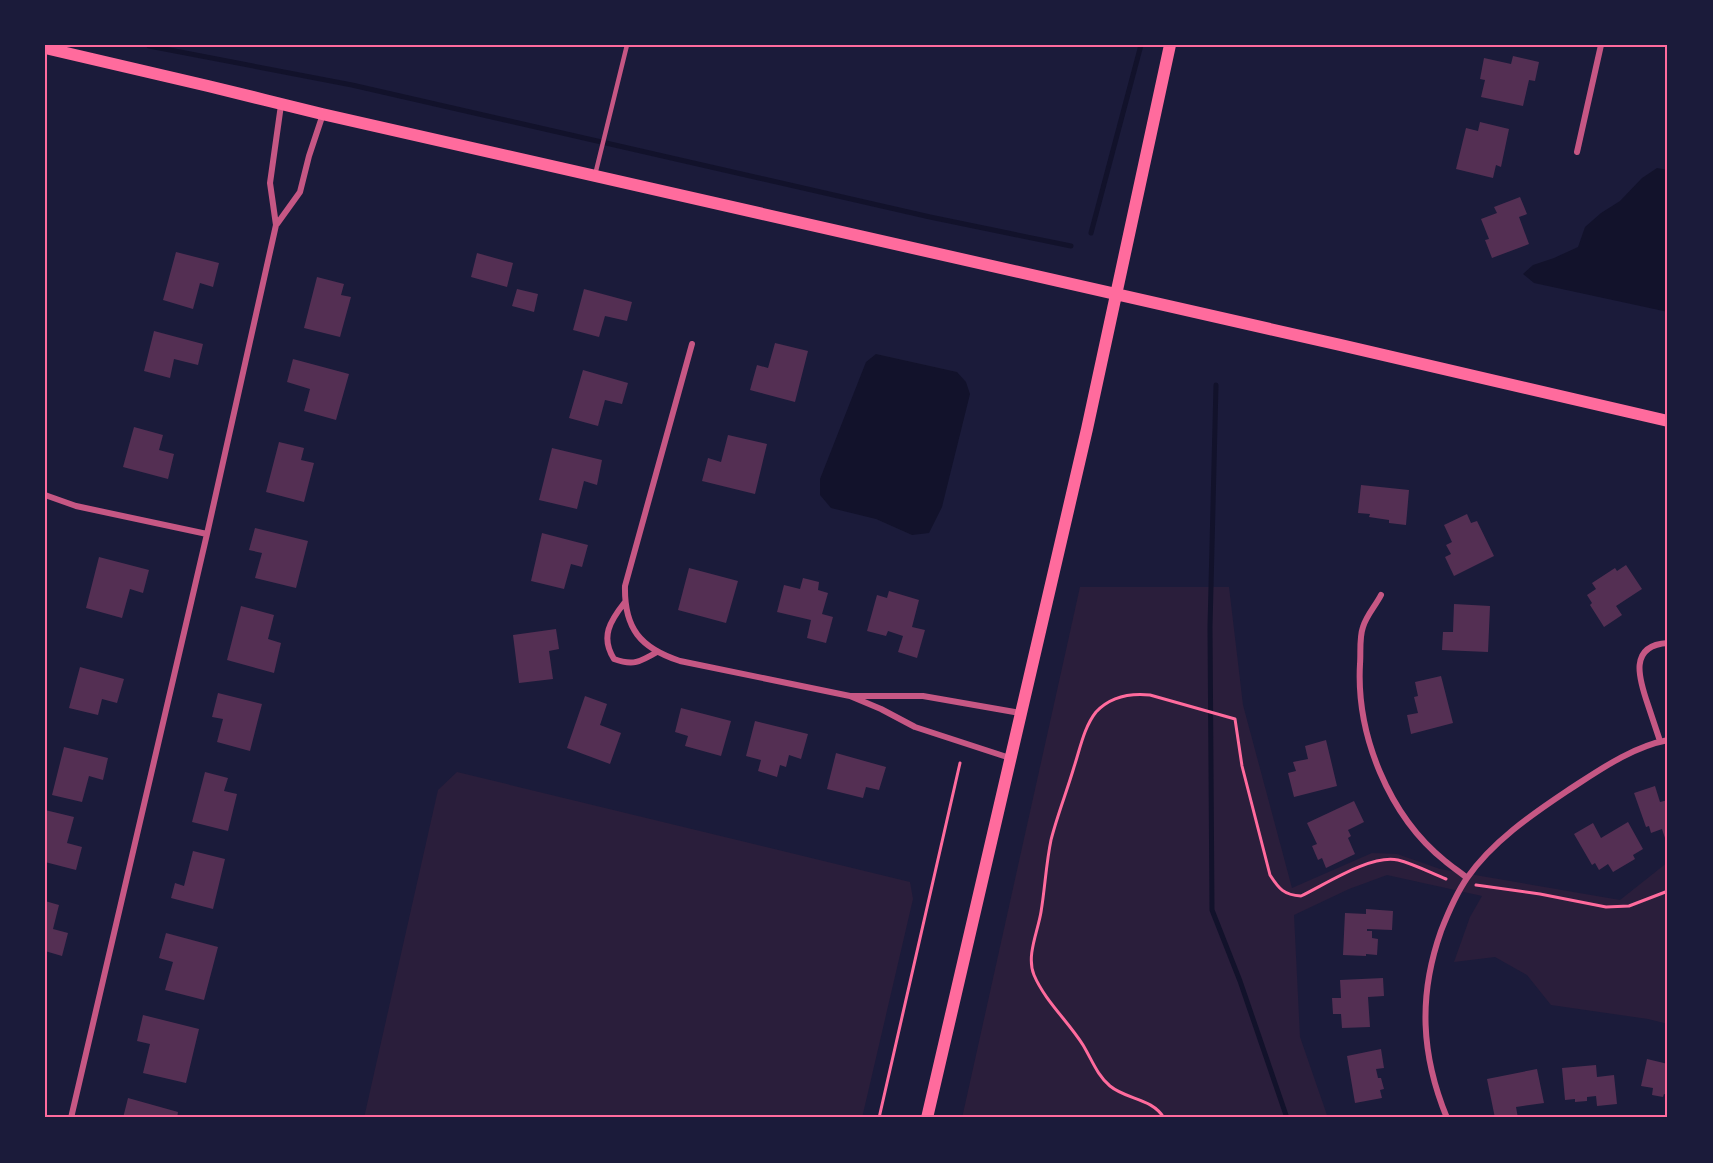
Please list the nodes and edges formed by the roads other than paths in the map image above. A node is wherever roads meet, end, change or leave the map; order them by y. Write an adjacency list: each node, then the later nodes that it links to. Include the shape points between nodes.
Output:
1 (627, 45): 8 (lane)
2 (1170, 45): 10 (main road)
3 (1601, 45): 7 (street)
4 (45, 48): 5 (main road)
5 (281, 105): 6 (main road); 9 (street, via 270,183)
6 (322, 114): 8 (main road); 9 (street, via 300,192)
7 (1577, 152)
8 (595, 175): 10 (main road)
9 (276, 225): 14 (street)
10 (1116, 293): 12 (main road); 20 (main road)
11 (692, 344): 16 (street, via 625,586)
12 (1668, 421)
13 (45, 495): 14 (street, via 76,506)
14 (207, 534): 25 (street)
15 (1381, 595): 24 (street, via 1363,627 1360,689 1371,747 1402,813 1420,837)
16 (625, 602): 18 (street, via 636,634); 18 (street, via 615,614 606,643 614,658 625,663 640,662)
17 (1668, 643): 22 (street, via 1650,647 1639,666 1640,681)
18 (657, 652): 19 (street, via 680,662)
19 (850, 696): 20 (street, via 923,696); 23 (street, via 915,727)
20 (1020, 713): 23 (main road)
21 (1668, 740): 22 (street)
22 (1660, 741): 24 (street, via 1613,763 1547,805 1509,833)
23 (1010, 758): 26 (main road)
24 (1466, 880): 27 (street, via 1434,951 1426,996 1430,1065)
25 (71, 1118)
26 (927, 1118)
27 (1448, 1118)

